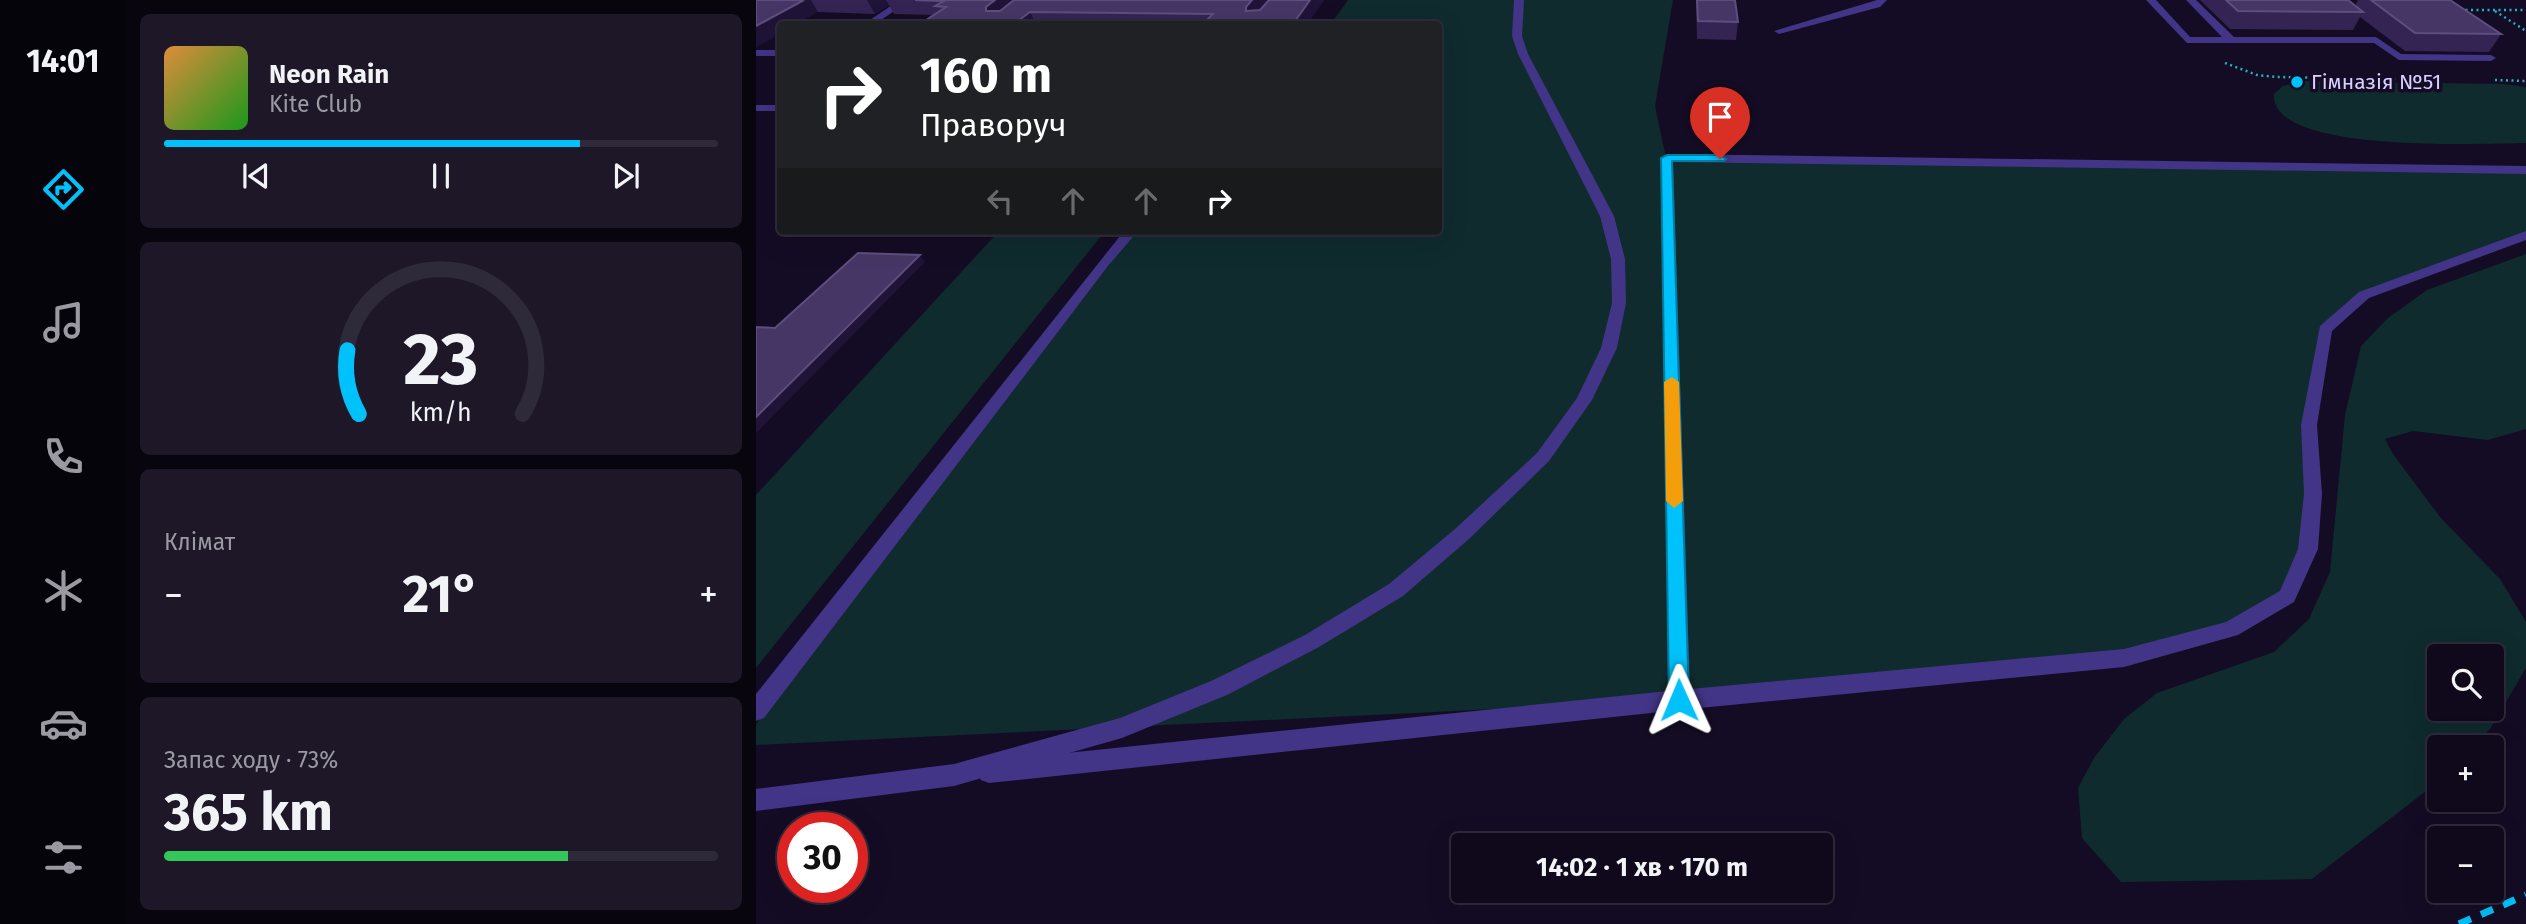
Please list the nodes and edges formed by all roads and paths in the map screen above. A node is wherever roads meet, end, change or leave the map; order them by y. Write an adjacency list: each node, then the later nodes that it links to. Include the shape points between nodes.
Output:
1 (1519, 0): 25 (street, via 1517,36 1522,54 1608,216 1618,258 1619,303 1609,348 1584,400 1543,457 1395,590 1312,641 1219,688 1122,728)
2 (1882, 0): 10 (street)
3 (2151, 0): 12 (street)
4 (2191, 0): 13 (street)
5 (901, 3): 9 (street)
6 (2453, 10): 7 (path)
7 (2494, 10): 8 (path); 11 (path)
8 (2526, 10)
9 (874, 21)
10 (1779, 31)
11 (2526, 31)
12 (2187, 40): 13 (street); 17 (path, via 2239,70)
13 (2231, 40): 16 (street, via 2376,40 2399,57)
14 (756, 53): 15 (street)
15 (777, 53)
16 (2491, 58)
17 (2293, 78)
18 (756, 107): 19 (street)
19 (777, 108)
20 (2526, 170): 23 (street, via 1667,158)
21 (1128, 235): 24 (street)
22 (2526, 235): 23 (street, via 2364,295 2325,329 2309,425 2313,494 2308,549 2287,596 2231,629 2124,658)
23 (1679, 700): 25 (street)
24 (756, 712)
25 (954, 775): 26 (street)
26 (756, 800)

